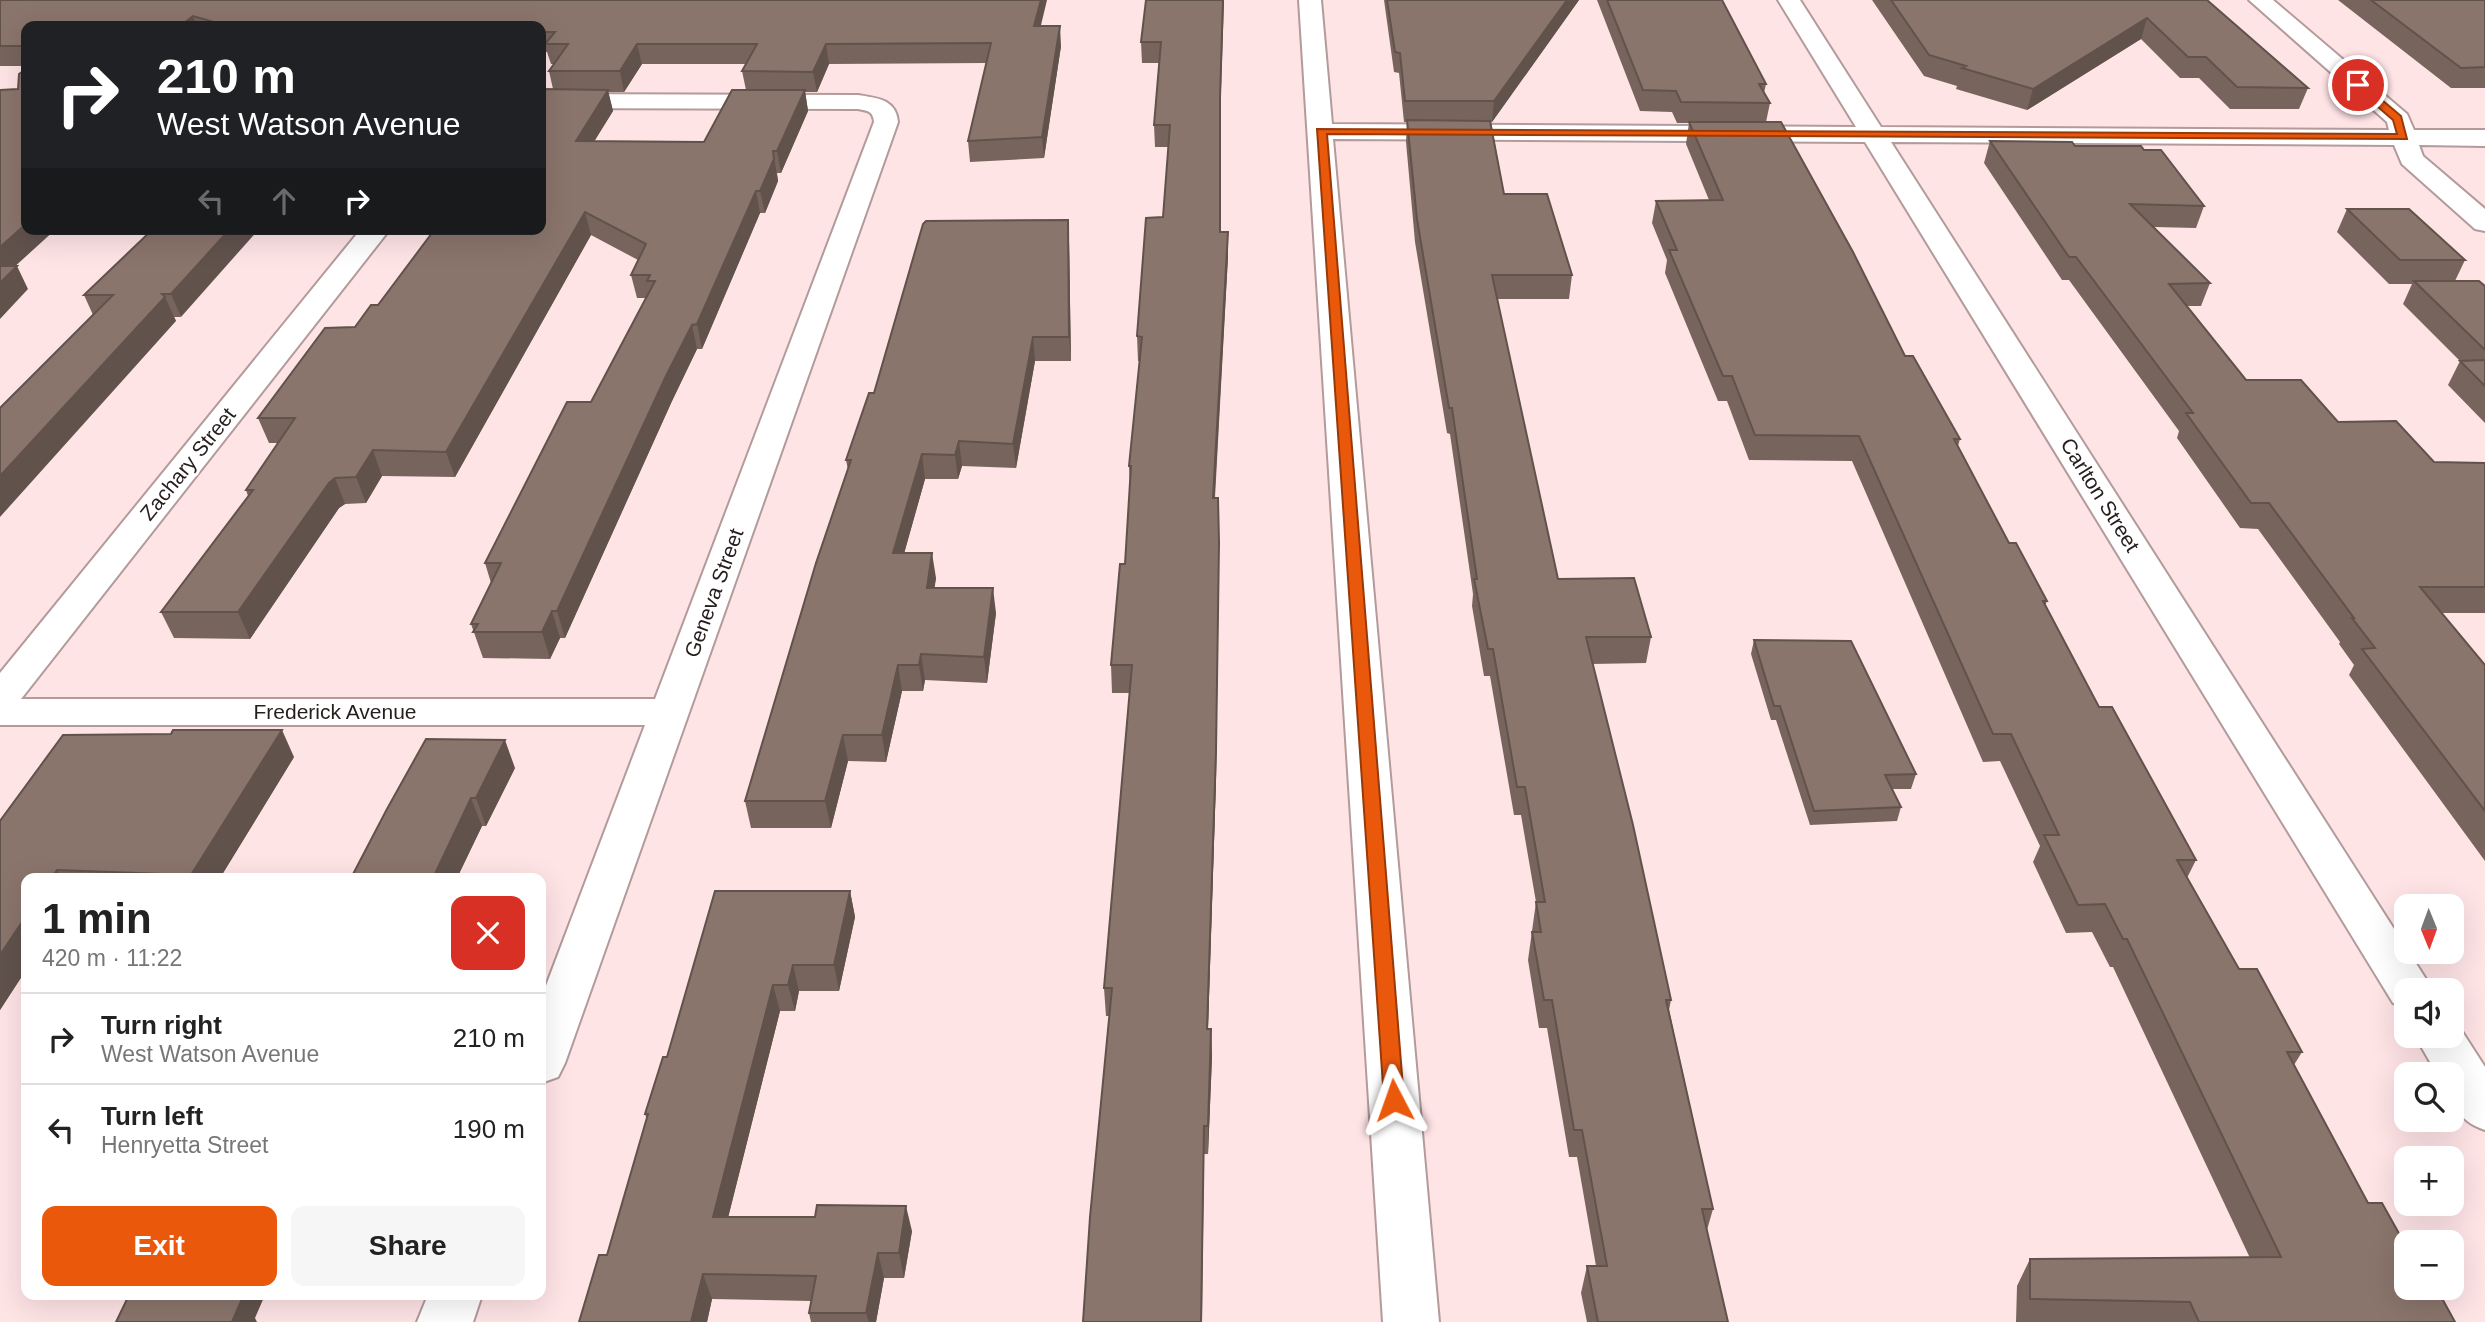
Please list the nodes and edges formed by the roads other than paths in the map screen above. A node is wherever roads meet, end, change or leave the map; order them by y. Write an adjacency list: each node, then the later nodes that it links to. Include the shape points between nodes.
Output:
1 (1310, 0): 5 (street)
2 (1789, 0): 6 (street, Carlton Street)
3 (2260, 0): 7 (street, via 2398,118)
4 (546, 101): 13 (street, Geneva Street, via 858,102 877,105 885,113 886,122)
5 (1321, 131): 6 (street); 20 (street)
6 (1873, 135): 7 (street); 14 (street, Carlton Street)
7 (2403, 137): 8 (street); 9 (street, via 2411,159)
8 (2485, 138)
9 (2485, 223)
10 (371, 235): 11 (street, Zachary Street)
11 (0, 699)
12 (0, 712): 13 (street, Frederick Avenue)
13 (671, 712): 16 (street, Geneva Street)
14 (2402, 978)
15 (2447, 1048): 17 (street)
16 (546, 1050)
17 (2485, 1109)
18 (453, 1300): 19 (street)
19 (445, 1322)
20 (1411, 1322)

